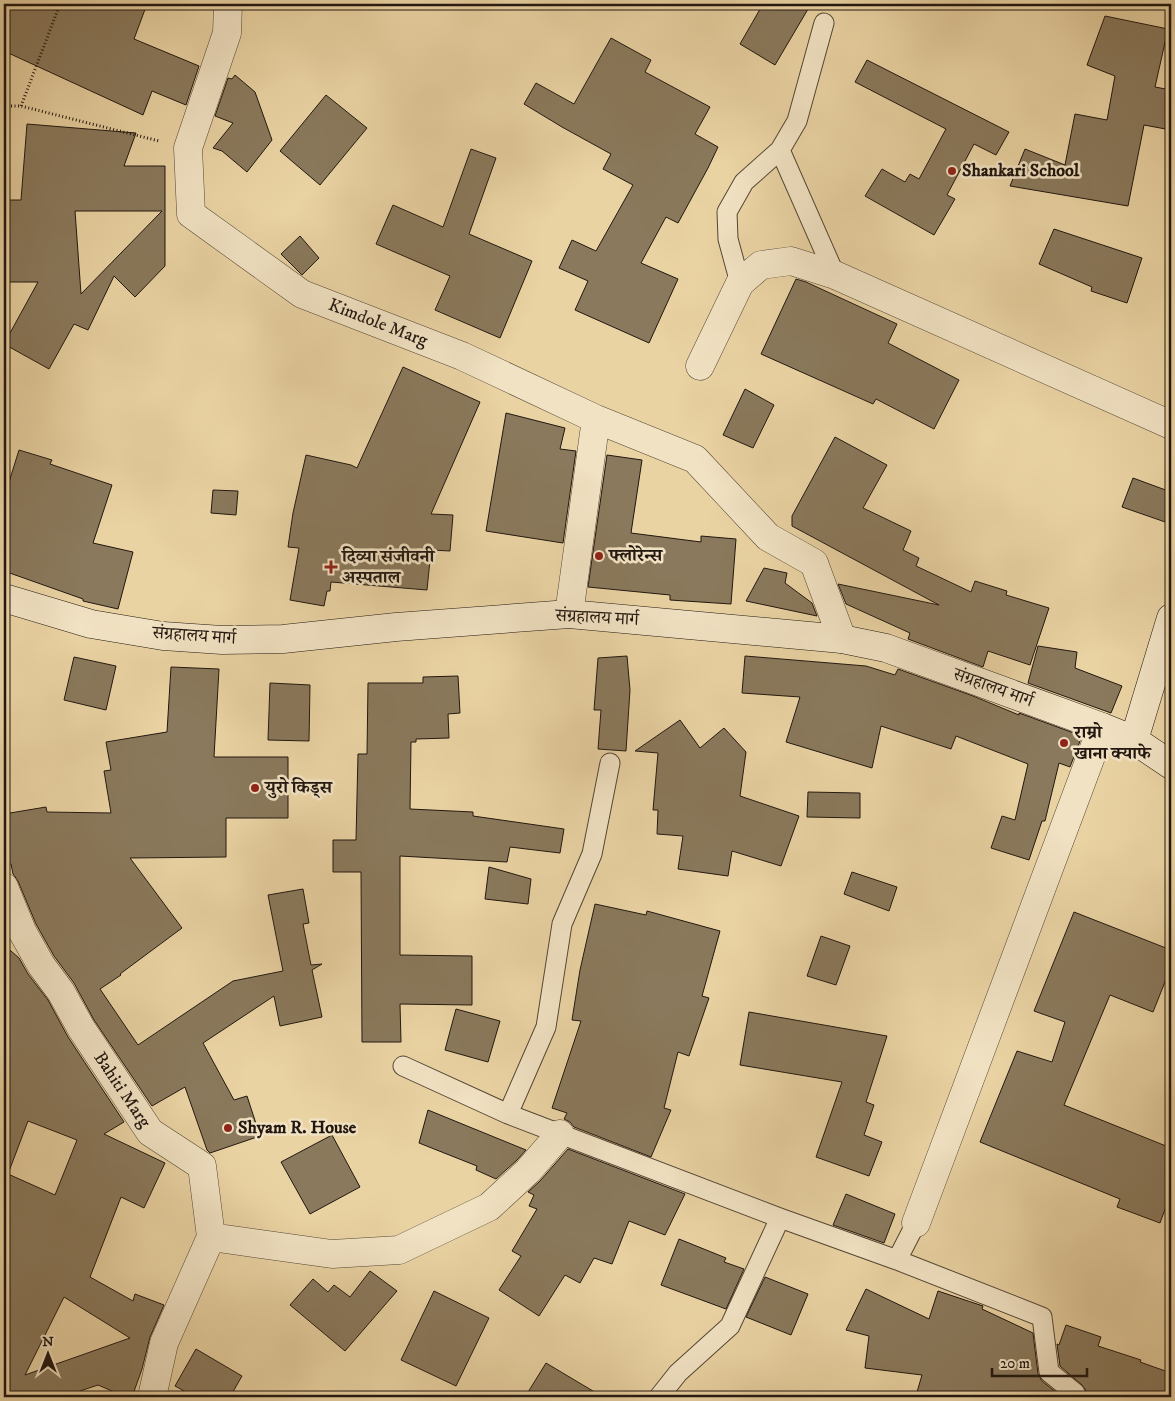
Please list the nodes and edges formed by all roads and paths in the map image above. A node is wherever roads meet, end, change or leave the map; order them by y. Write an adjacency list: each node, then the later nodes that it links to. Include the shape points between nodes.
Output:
1 (60, 4): 5 (path)
2 (228, 4): 6 (street, Kimdole Marg, via 227,33)
3 (824, 23): 7 (lane, via 797,121)
4 (4, 106): 5 (path)
5 (21, 106): 6 (path)
6 (188, 148): 11 (street, Kimdole Marg, via 191,214 302,294 462,356)
7 (780, 150): 8 (lane); 9 (lane, via 744,182 727,212 728,239)
8 (835, 275): 9 (street, via 791,261 761,265); 12 (street)
9 (740, 283): 10 (street)
10 (700, 366)
11 (596, 419): 14 (street); 16 (street, via 695,459 768,536 814,564)
12 (1171, 425)
13 (4, 598): 14 (street, संग्रहालय मार्ग, via 91,624 163,636 222,640 283,639)
14 (569, 614): 16 (street, संग्रहालय मार्ग)
15 (1171, 618): 18 (street)
16 (842, 639): 17 (street, संग्रहालय मार्ग, via 886,648)
17 (1102, 728): 18 (street, संग्रहालय मार्ग); 26 (street)
18 (1134, 740): 20 (street, संग्रहालय मार्ग)
19 (610, 763): 23 (lane, via 592,854 562,924 546,1027)
20 (1171, 765)
21 (4, 887): 27 (street, Bahiti Marg, via 22,931 41,965 150,1132 202,1166)
22 (403, 1066): 23 (lane)
23 (508, 1114): 24 (lane)
24 (560, 1134): 25 (lane); 27 (street, via 528,1171 489,1207 399,1250 332,1254)
25 (780, 1218): 28 (lane); 30 (lane, via 730,1326 678,1373)
26 (916, 1223): 28 (lane)
27 (212, 1237): 29 (street, via 164,1343)
28 (897, 1260): 31 (lane, via 1042,1317 1048,1372)
29 (152, 1397)
30 (660, 1397)
31 (1077, 1397)

